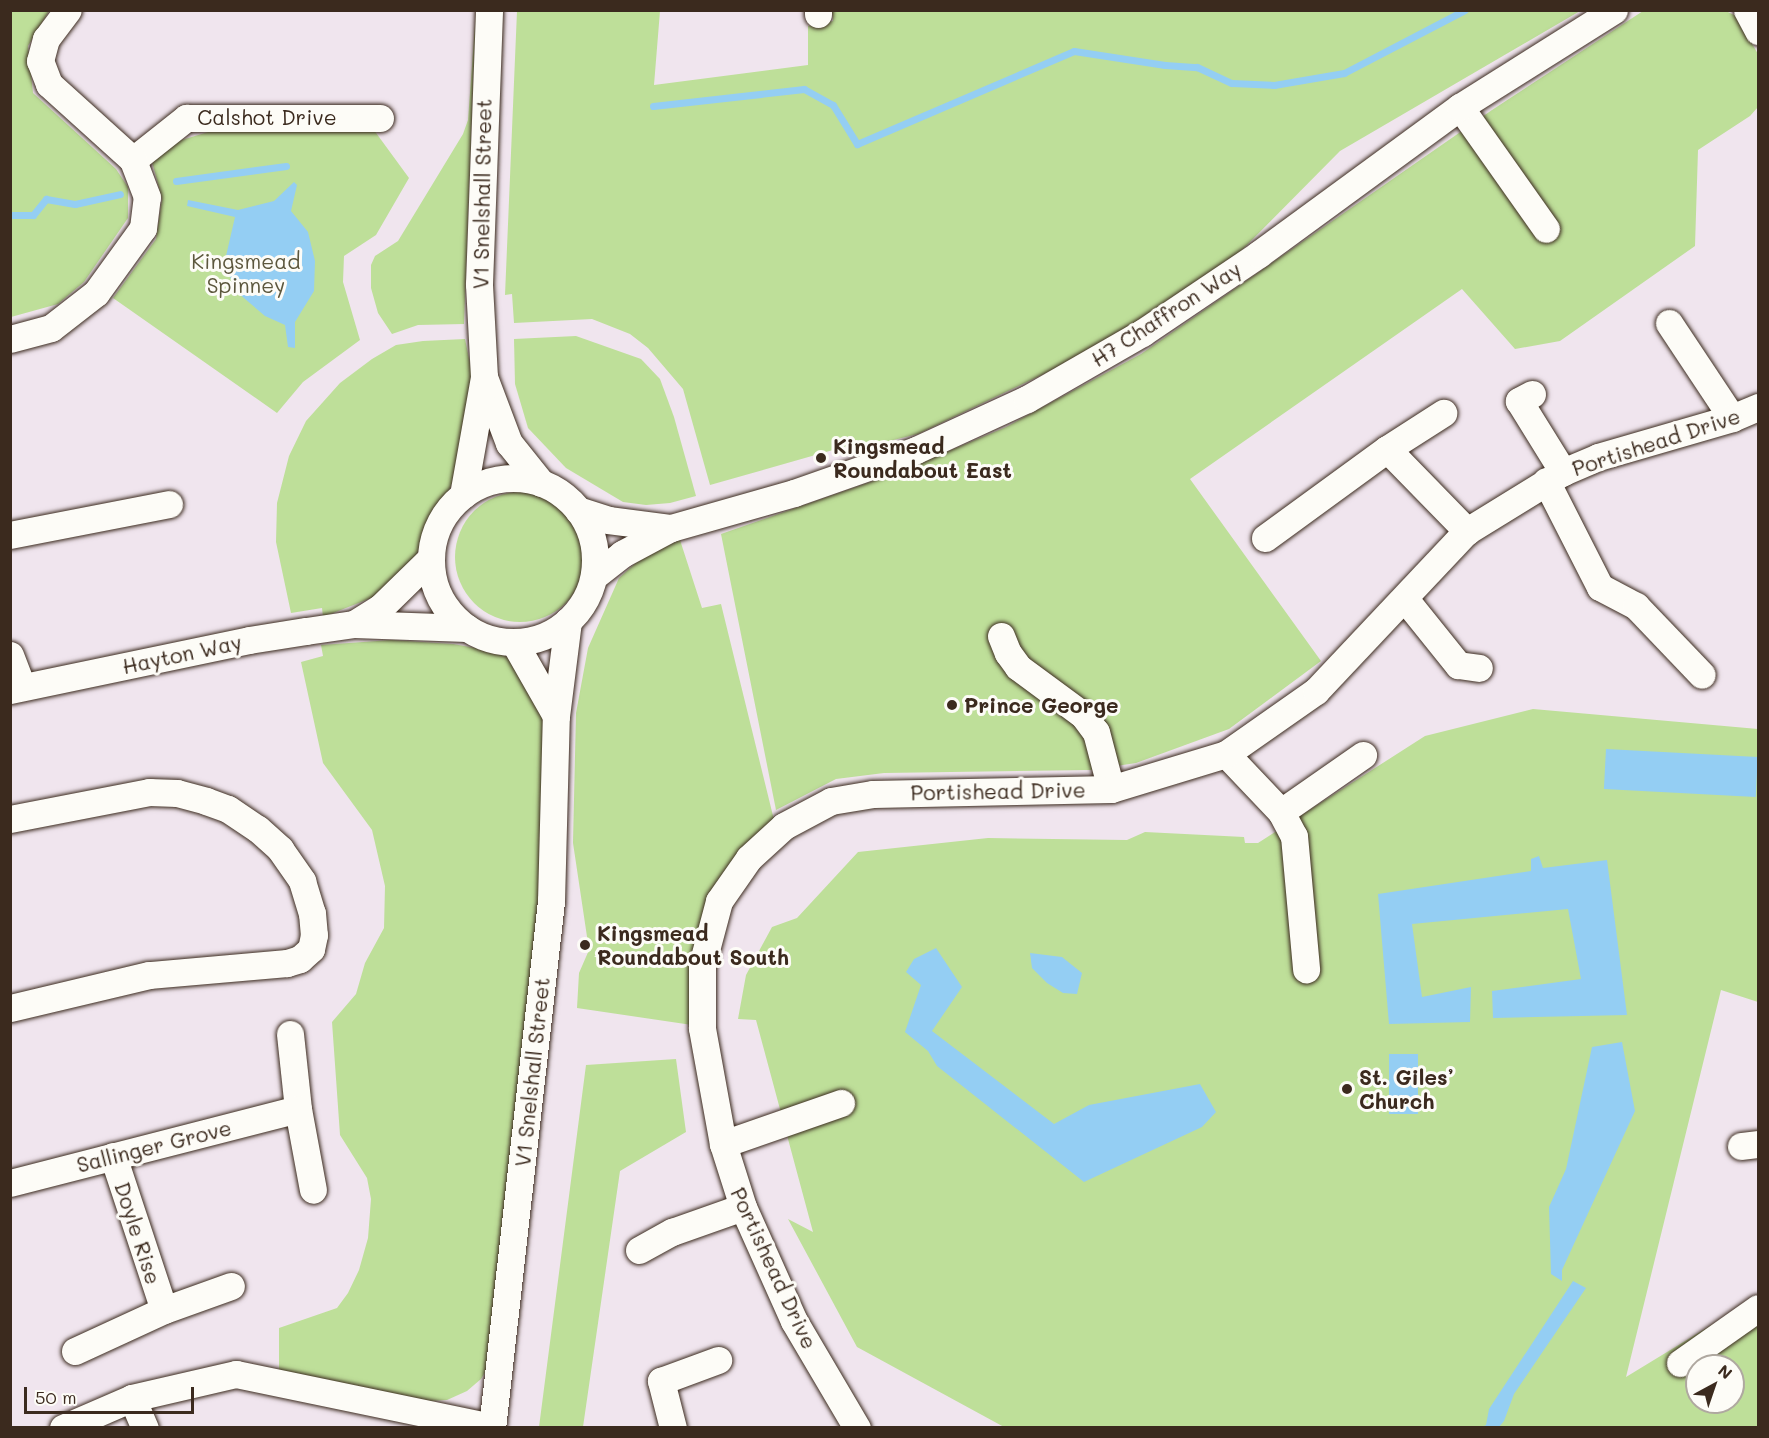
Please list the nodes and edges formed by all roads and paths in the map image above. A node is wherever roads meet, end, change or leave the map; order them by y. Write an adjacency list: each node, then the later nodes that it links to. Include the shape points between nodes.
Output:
1 (489, 10): 12 (street, V1 Snelshall Street, via 479,292)
2 (1614, 10): 6 (street, H7 Chaffron Way)
3 (1747, 10): 5 (street)
4 (68, 11): 8 (street, via 46,39 40,61 49,84)
5 (1758, 31)
6 (1460, 106): 9 (street); 23 (street, H7 Chaffron Way, via 1259,254 1142,333 1027,399 916,450 765,502)
7 (380, 118): 8 (street, Calshot Drive, via 186,118)
8 (133, 160): 11 (street, via 147,197 143,228 96,293 51,328)
9 (1546, 229)
10 (1668, 323): 16 (street)
11 (10, 339)
12 (484, 377): 19 (street, V1 Snelshall Street, via 509,443); 20 (street, V1 Snelshall Street)
13 (1532, 394): 18 (street, via 1519,400)
14 (1758, 407): 16 (street, Portishead Drive)
15 (1443, 413): 17 (street)
16 (1732, 418): 18 (street, Portishead Drive, via 1598,457)
17 (1387, 449): 24 (street); 26 (street)
18 (1554, 476): 24 (street, Portishead Drive); 37 (street, via 1600,587 1636,606)
19 (542, 483): 20 (street, via 514,478 487,482); 22 (street, via 562,494)
20 (462, 495): 27 (street, via 446,512 435,534)
21 (169, 504): 25 (street)
22 (578, 510): 23 (street, H7 Chaffron Way, via 608,520); 28 (street, via 590,531 595,553)
23 (671, 528): 28 (street, H7 Chaffron Way, via 622,554)
24 (1467, 531): 29 (street, Portishead Drive)
25 (10, 535)
26 (1265, 538)
27 (431, 558): 31 (street, Hayton Way, via 381,607); 32 (street, via 435,585 448,609)
28 (594, 576): 30 (street, via 588,593)
29 (1405, 599): 36 (street, via 1458,665); 40 (street, Portishead Drive, via 1316,691)
30 (568, 621): 34 (street, via 533,640); 39 (street, V1 Snelshall Street)
31 (354, 624): 32 (street, Hayton Way); 38 (street, Hayton Way, via 249,640)
32 (467, 628): 34 (street, via 490,638)
33 (1001, 636): 42 (street, via 1018,667 1083,715 1096,732)
34 (514, 642): 39 (street)
35 (10, 655): 38 (street)
36 (1479, 668)
37 (1702, 675)
38 (16, 689)
39 (556, 716): 64 (street, V1 Snelshall Street, via 551,901)
40 (1227, 753): 42 (street, Portishead Drive); 43 (street)
41 (1363, 755): 43 (street)
42 (1111, 789): 50 (street, Portishead Drive, via 873,794 831,801 784,826 749,858 719,901 702,965 702,1028)
43 (1281, 812): 45 (street, via 1294,836)
44 (10, 819): 46 (street, via 149,792 177,793 228,809 280,849 302,881 314,935 311,949 300,959 287,963 149,975)
45 (1306, 969)
46 (10, 1008)
47 (290, 1034): 49 (street)
48 (841, 1103): 50 (street)
49 (298, 1109): 51 (street, Sallinger Grove); 53 (street)
50 (723, 1144): 54 (street, Portishead Drive)
51 (112, 1156): 52 (street, Sallinger Grove); 58 (street, Doyle Rise)
52 (10, 1183)
53 (313, 1190)
54 (742, 1207): 55 (street, via 672,1232); 69 (street, Portishead Drive, via 794,1321)
55 (639, 1250)
56 (231, 1286): 58 (street, Doyle Rise)
57 (1758, 1308): 61 (street)
58 (164, 1310): 59 (street, Doyle Rise)
59 (75, 1351)
60 (718, 1360): 68 (street, via 661,1381)
61 (1680, 1363)
62 (132, 1398): 63 (street, via 236,1374); 65 (street); 66 (street)
63 (394, 1407): 64 (street); 67 (street)
64 (492, 1427)
65 (63, 1428)
66 (145, 1428)
67 (410, 1428)
68 (673, 1428)
69 (857, 1428)

